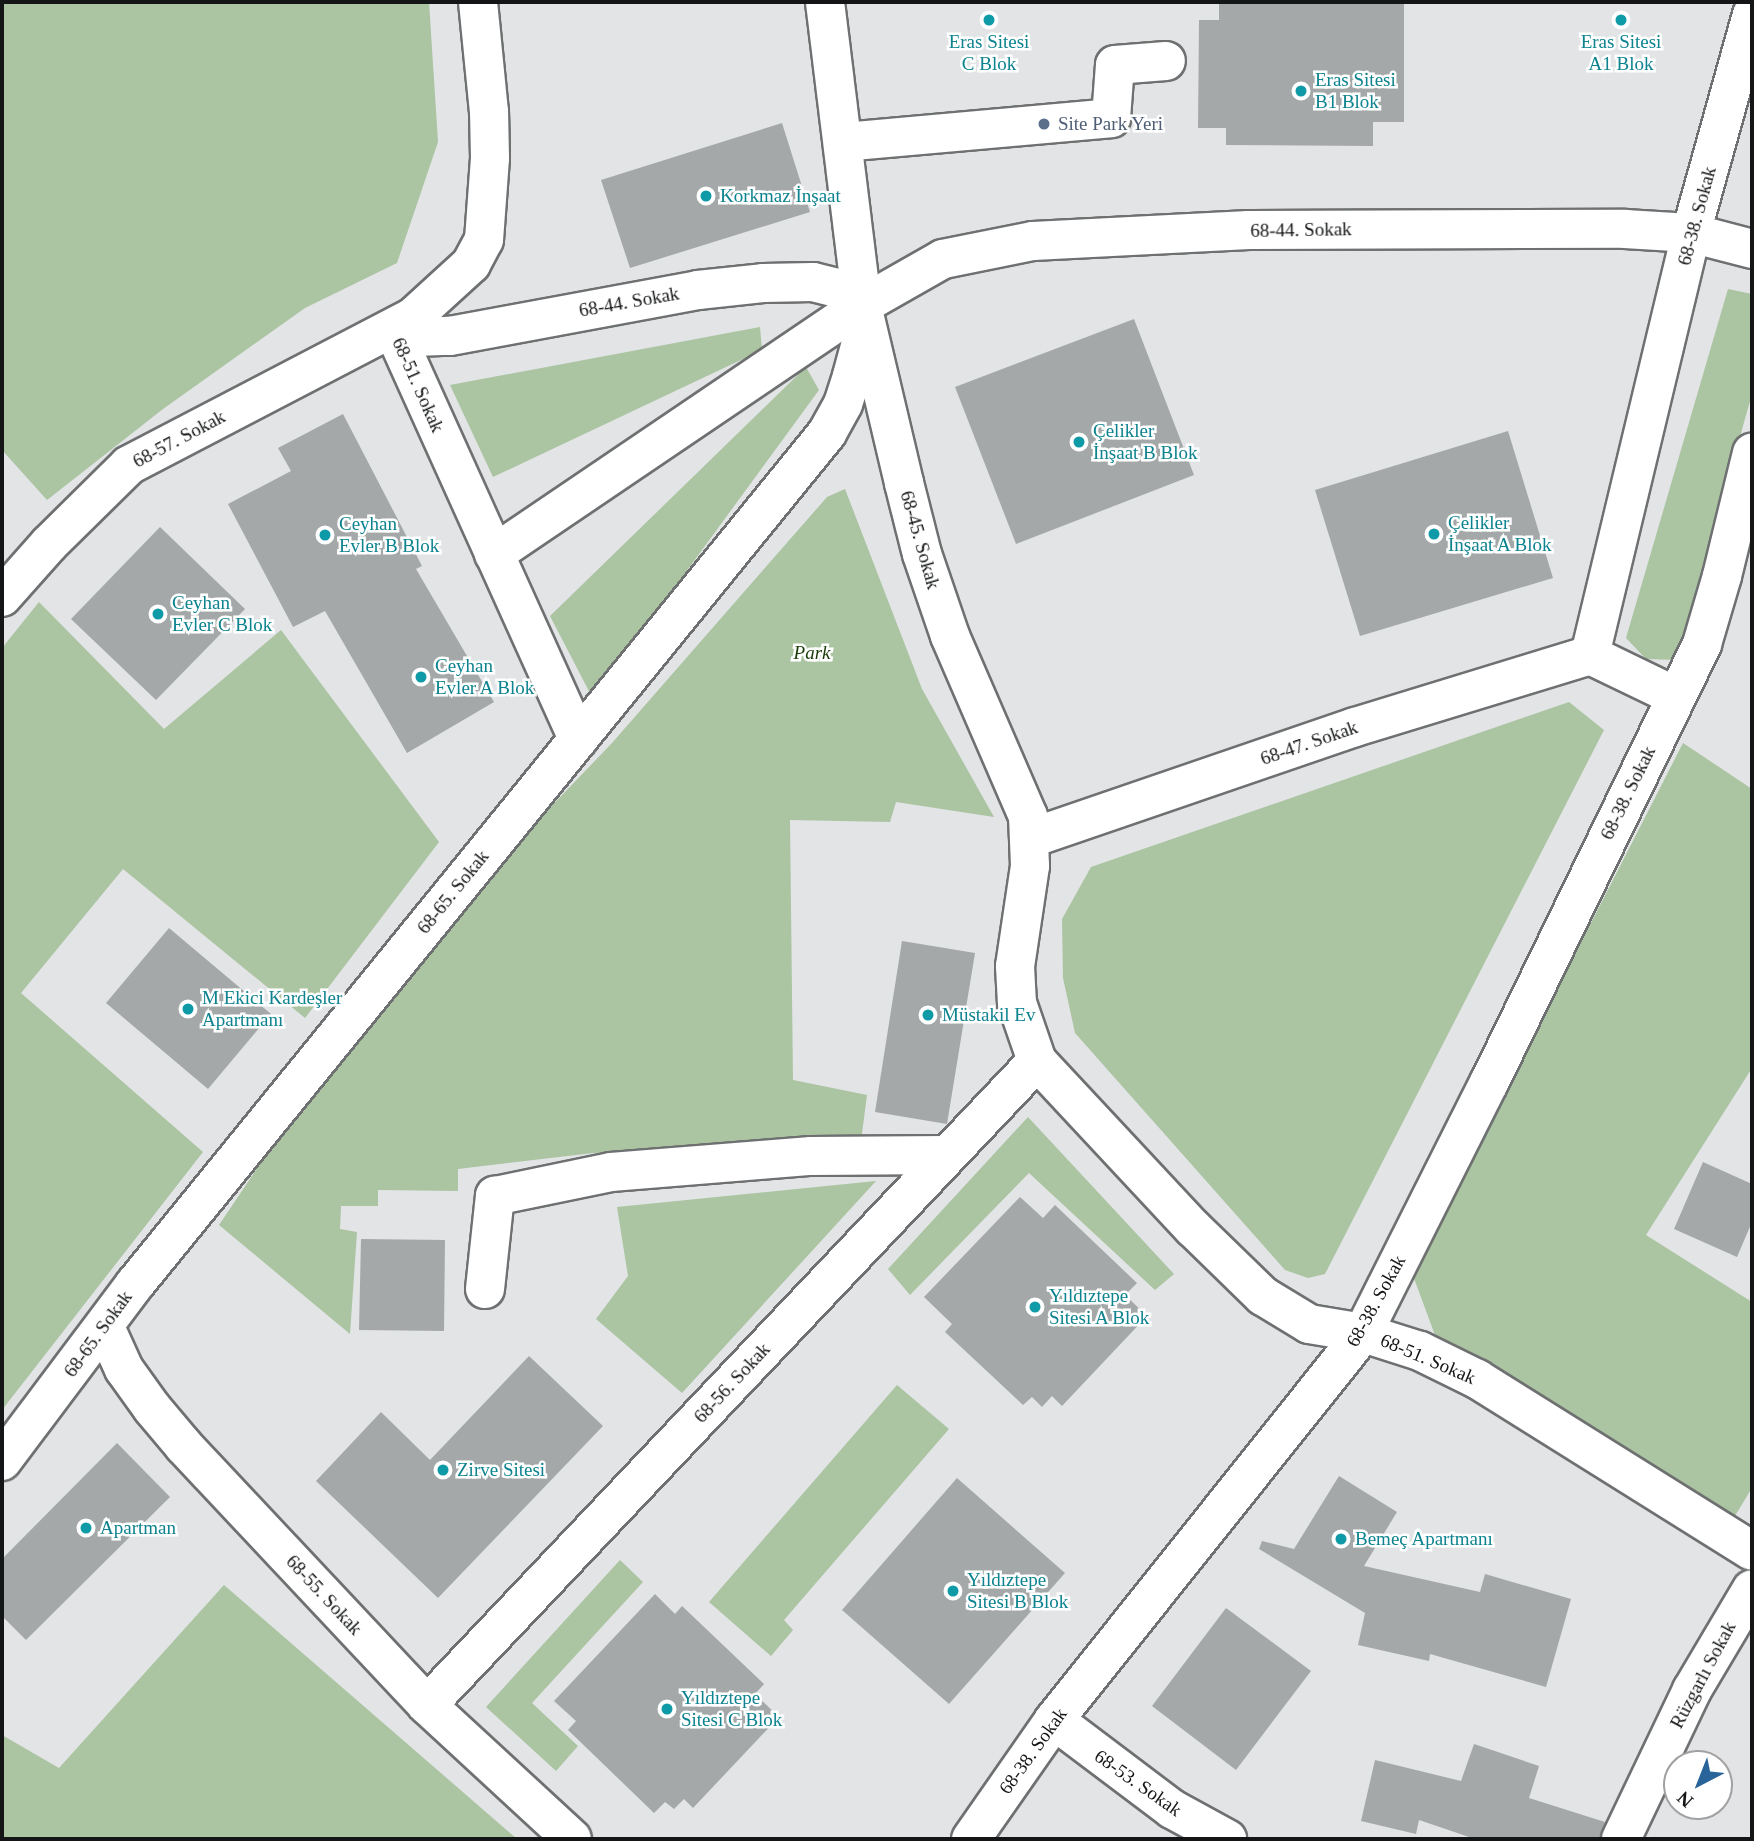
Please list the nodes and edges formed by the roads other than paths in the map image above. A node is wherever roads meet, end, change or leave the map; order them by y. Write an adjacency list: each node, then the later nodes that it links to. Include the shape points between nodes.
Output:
1 (478, 2): 9 (street, 68-51. Sokak, via 489,112 489,208 484,240 471,264)
2 (825, 2): 5 (street, 68-45. Sokak)
3 (1752, 14): 6 (street, 68-38. Sokak)
4 (1166, 61): 5 (street, via 1115,65 1111,118)
5 (844, 142): 8 (street, 68-45. Sokak)
6 (1691, 233): 7 (street, 68-44. Sokak); 8 (street, 68-44. Sokak, via 1535,228 1249,230 1033,241 943,259); 13 (street, 68-38. Sokak)
7 (1752, 249)
8 (862, 305): 9 (street, 68-44. Sokak, via 841,289 813,282 763,283 698,290 450,336 412,337); 11 (street, 68-44. Sokak); 15 (street, 68-65. Sokak, via 861,343 843,404 827,433); 16 (street, 68-45. Sokak, via 922,554 950,636 1020,794)
9 (393, 329): 11 (street, 68-51. Sokak); 12 (street, 68-57. Sokak, via 129,465)
10 (1752, 453): 14 (street, 68-38. Sokak, via 1702,644)
11 (494, 554): 15 (street, 68-51. Sokak)
12 (2, 597)
13 (1590, 655): 14 (street); 16 (street, 68-47. Sokak, via 1355,727)
14 (1675, 696): 21 (street, 68-38. Sokak)
15 (578, 739): 20 (street, 68-65. Sokak)
16 (1031, 838): 17 (street, 68-45. Sokak, via 1016,966 1017,1003)
17 (1037, 1061): 18 (street, 68-56. Sokak); 21 (street, 68-51. Sokak, via 1263,1296 1309,1324)
18 (947, 1156): 19 (street, via 811,1156 611,1172 495,1196); 25 (street, 68-56. Sokak)
19 (485, 1289)
20 (105, 1327): 22 (street, 68-65. Sokak); 25 (street, 68-55. Sokak, via 124,1368 160,1418)
21 (1363, 1333): 23 (street, 68-51. Sokak, via 1420,1351 1478,1379); 26 (street, 68-38. Sokak)
22 (2, 1461)
23 (1752, 1551)
24 (1752, 1589): 30 (street, Rüzgarlı Sokak, via 1692,1690)
25 (427, 1705): 27 (street, 68-55. Sokak)
26 (1054, 1720): 28 (street, 68-38. Sokak); 29 (street, 68-53. Sokak, via 1172,1809)
27 (572, 1839)
28 (971, 1839)
29 (1227, 1839)
30 (1621, 1839)

